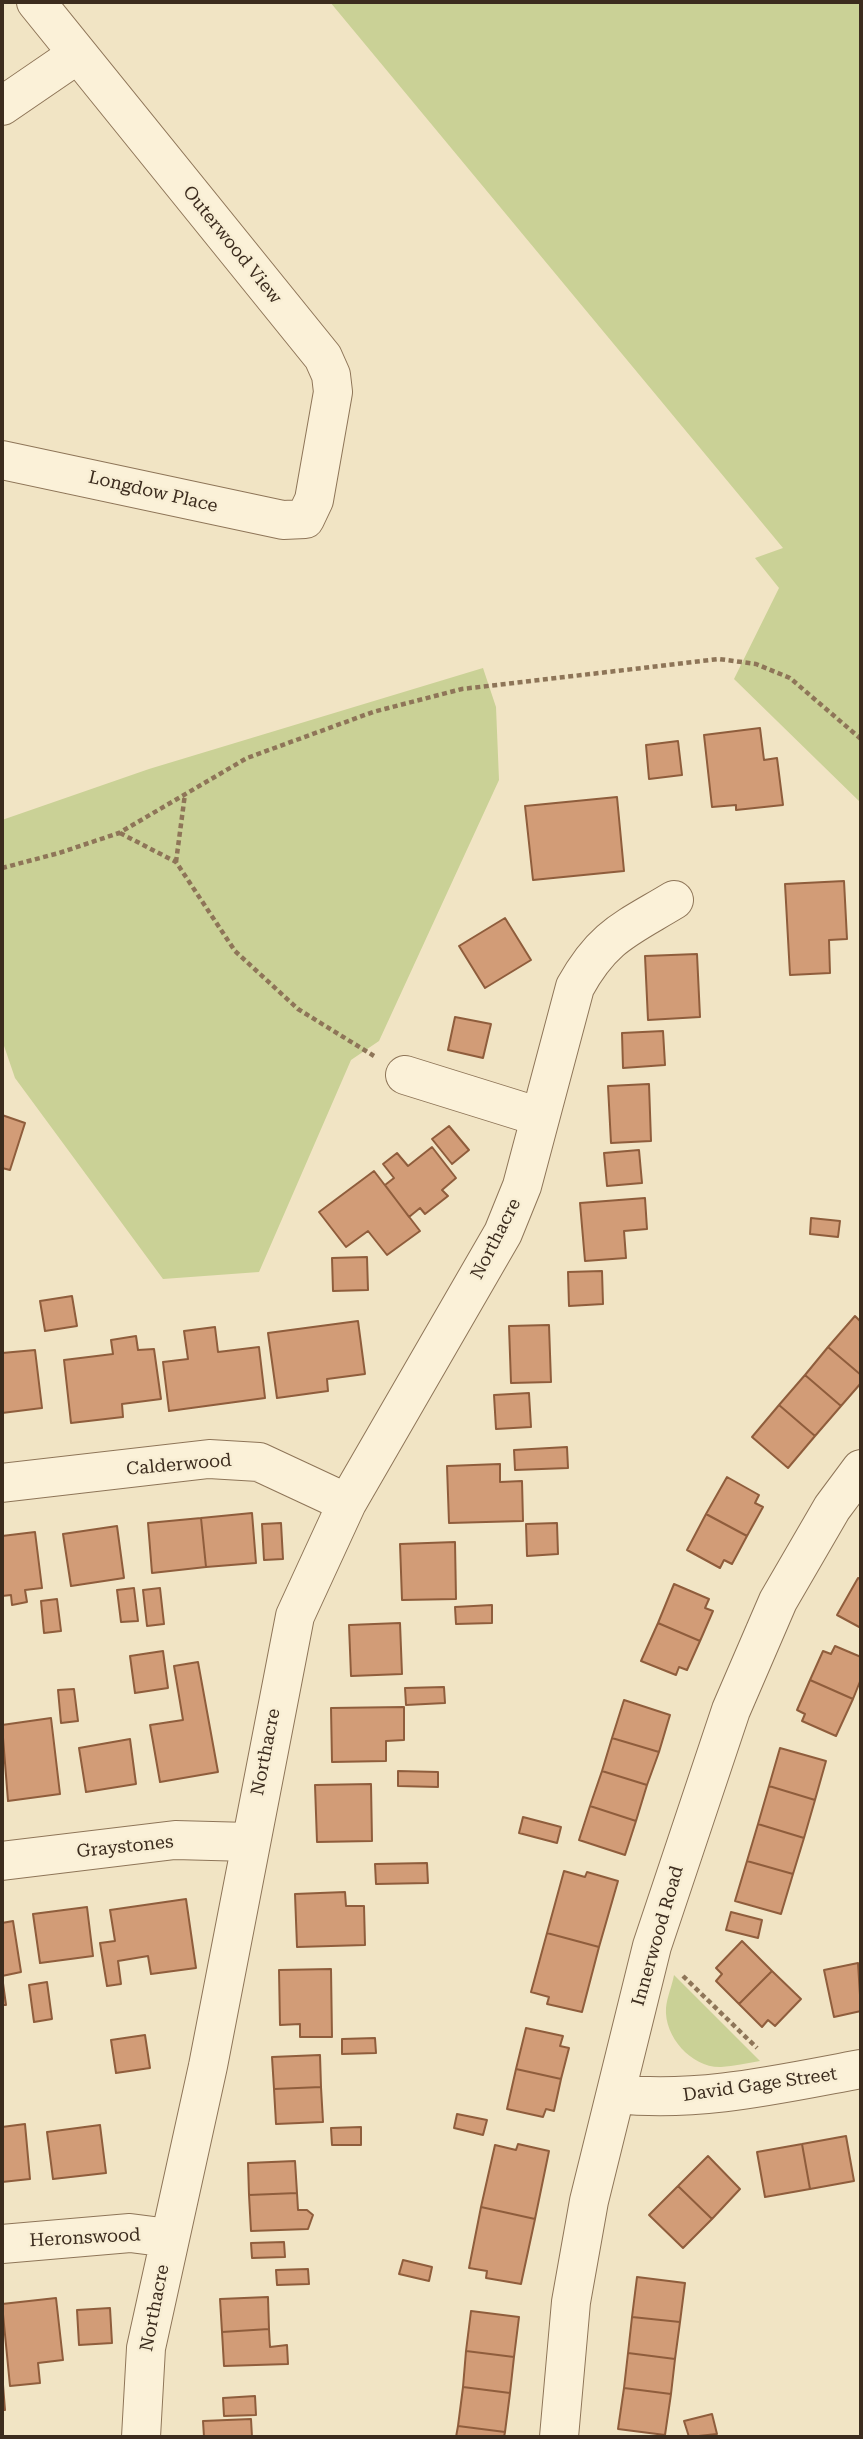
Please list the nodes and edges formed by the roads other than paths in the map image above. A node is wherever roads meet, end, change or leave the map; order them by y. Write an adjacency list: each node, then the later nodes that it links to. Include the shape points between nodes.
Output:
1 (36, 2): 2 (street, Outerwood View)
2 (78, 54): 3 (street); 5 (street, Outerwood View, via 323,358 333,392 314,500)
3 (2, 106)
4 (2, 460): 5 (street, Longdow Place, via 283,520)
5 (305, 519)
6 (674, 900): 8 (street, Northacre, via 608,940 590,958 575,987)
7 (405, 1074): 8 (street)
8 (540, 1117): 11 (street, Northacre, via 522,1186 503,1233)
9 (861, 1469): 15 (street, Innerwood Road, via 832,1508 778,1601 731,1710 652,1946)
10 (2, 1483): 11 (street, Calderwood, via 234,1459 259,1462)
11 (347, 1503): 12 (street, Northacre, via 291,1628)
12 (249, 1842): 13 (street, Graystones, via 175,1840); 16 (street, Northacre, via 208,2066)
13 (2, 1861)
14 (861, 2069): 15 (street, David Gage Street, via 686,2097)
15 (616, 2094): 19 (street, Innerwood Road, via 589,2201 571,2302)
16 (169, 2238): 17 (street, Heronswood, via 130,2233); 18 (street, Northacre, via 146,2348)
17 (2, 2244)
18 (141, 2437)
19 (559, 2437)

